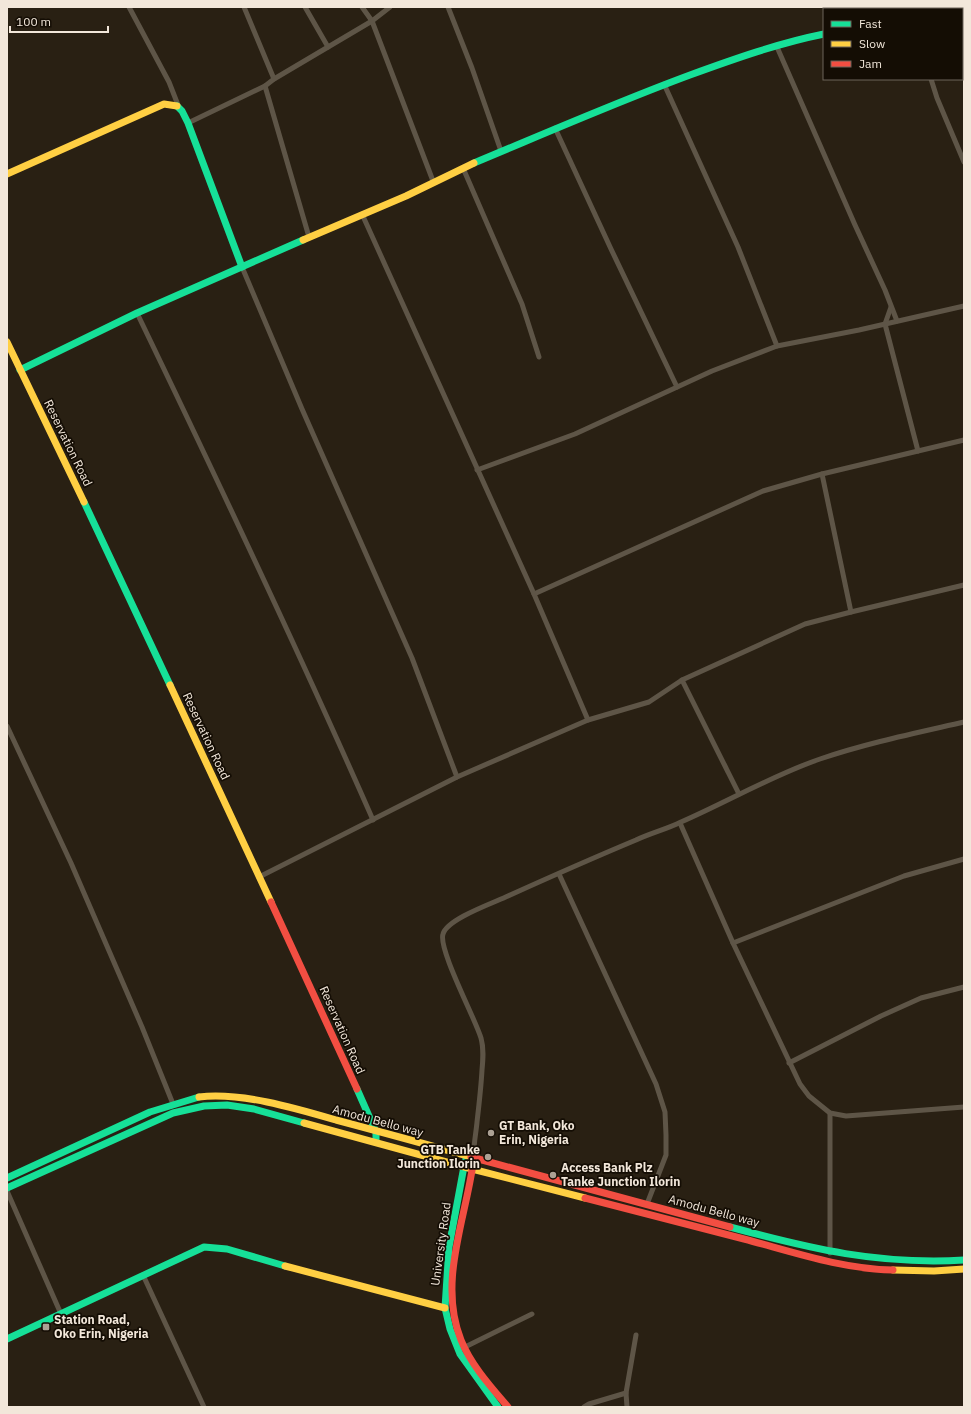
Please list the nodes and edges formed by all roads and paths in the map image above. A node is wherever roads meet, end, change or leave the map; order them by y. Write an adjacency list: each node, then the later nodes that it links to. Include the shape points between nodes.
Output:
1 (129, 7): 15 (street, via 169,82)
2 (244, 7): 11 (street)
3 (305, 7): 9 (street)
4 (362, 7): 7 (street)
5 (390, 7): 7 (street)
6 (448, 7): 18 (street)
7 (372, 21): 9 (street); 22 (street)
8 (823, 34): 10 (street)
9 (328, 47): 11 (street)
10 (777, 47): 13 (street); 26 (street)
11 (274, 79): 14 (street)
12 (931, 80): 19 (street)
13 (664, 84): 17 (street); 32 (street, via 738,247)
14 (265, 86): 16 (street); 24 (street)
15 (178, 105): 16 (street); 21 (street, via 164,104)
16 (188, 122): 25 (street)
17 (556, 128): 18 (street); 35 (street)
18 (501, 151): 20 (street)
19 (964, 162)
20 (463, 168): 22 (street); 33 (street, via 522,304)
21 (7, 174)
22 (433, 181): 23 (street, via 406,196)
23 (362, 214): 24 (street); 38 (street)
24 (309, 237): 25 (street)
25 (242, 267): 28 (street); 47 (street, via 412,658)
26 (891, 306): 29 (street); 30 (street)
27 (964, 306): 29 (street)
28 (137, 313): 34 (street); 49 (street, via 284,622)
29 (897, 322): 30 (street)
30 (885, 324): 32 (street); 37 (street)
31 (7, 342): 34 (street, Reservation Road)
32 (777, 346): 35 (street, via 712,370)
33 (539, 357)
34 (20, 370): 53 (street, Reservation Road)
35 (677, 387): 38 (street, via 575,434)
36 (964, 440): 37 (street)
37 (918, 451): 39 (street)
38 (477, 470): 41 (street)
39 (822, 474): 41 (street, via 763,492); 42 (street)
40 (964, 585): 42 (street)
41 (534, 594): 44 (street)
42 (851, 612): 43 (street, via 804,624)
43 (682, 680): 44 (street, via 649,702); 48 (street)
44 (588, 720): 47 (street)
45 (964, 722): 48 (street, via 846,750)
46 (7, 726): 57 (street, via 71,863)
47 (457, 777): 49 (street)
48 (739, 794): 50 (street)
49 (373, 820): 53 (street)
50 (680, 823): 52 (street); 54 (street)
51 (964, 859): 54 (street, via 904,876)
52 (559, 874): 62 (street, via 456,920 445,928 442,935 442,943 482,1040 482,1070); 70 (street, via 662,1098 665,1112 666,1155)
53 (259, 877): 60 (street, Reservation Road)
54 (733, 943): 56 (street)
55 (964, 987): 56 (street, via 921,998)
56 (789, 1063): 59 (street, via 809,1096)
57 (173, 1104): 60 (street, Amodu Bello way, via 195,1097 233,1096 293,1108); 67 (street, Amodu Bello way, via 150,1112)
58 (964, 1107): 59 (street, via 846,1116)
59 (830, 1112): 71 (street)
60 (376, 1132): 61 (street, Reservation Road); 63 (street, Amodu Bello way)
61 (376, 1142): 65 (street, Amodu Bello way); 68 (street, Amodu Bello way, via 254,1109 227,1105 204,1106 173,1113)
62 (473, 1149): 63 (street); 64 (street)
63 (466, 1156): 64 (street, Amodu Bello way); 65 (street, University Road)
64 (474, 1158): 66 (street, University Road); 70 (street, Amodu Bello way)
65 (464, 1166): 66 (street, Amodu Bello way); 75 (street, University Road, via 449,1247)
66 (472, 1169): 73 (street, Amodu Bello way, via 824,1262 888,1270); 80 (street, University Road, via 452,1276 452,1300 457,1328)
67 (7, 1178)
68 (7, 1188)
69 (7, 1191): 76 (street)
70 (647, 1204): 71 (street, Amodu Bello way)
71 (830, 1253): 72 (street, Amodu Bello way, via 892,1261)
72 (964, 1260)
73 (964, 1270)
74 (143, 1275): 75 (street, via 204,1247 213,1247); 76 (street); 82 (street)
75 (445, 1308): 83 (street, University Road, via 460,1354)
76 (61, 1314): 79 (street)
77 (532, 1314): 80 (street)
78 (636, 1334): 81 (street)
79 (7, 1339)
80 (465, 1347): 84 (street, University Road, via 494,1391)
81 (626, 1393): 85 (street); 86 (street)
82 (204, 1407)
83 (498, 1407)
84 (508, 1407)
85 (584, 1407)
86 (628, 1407)

